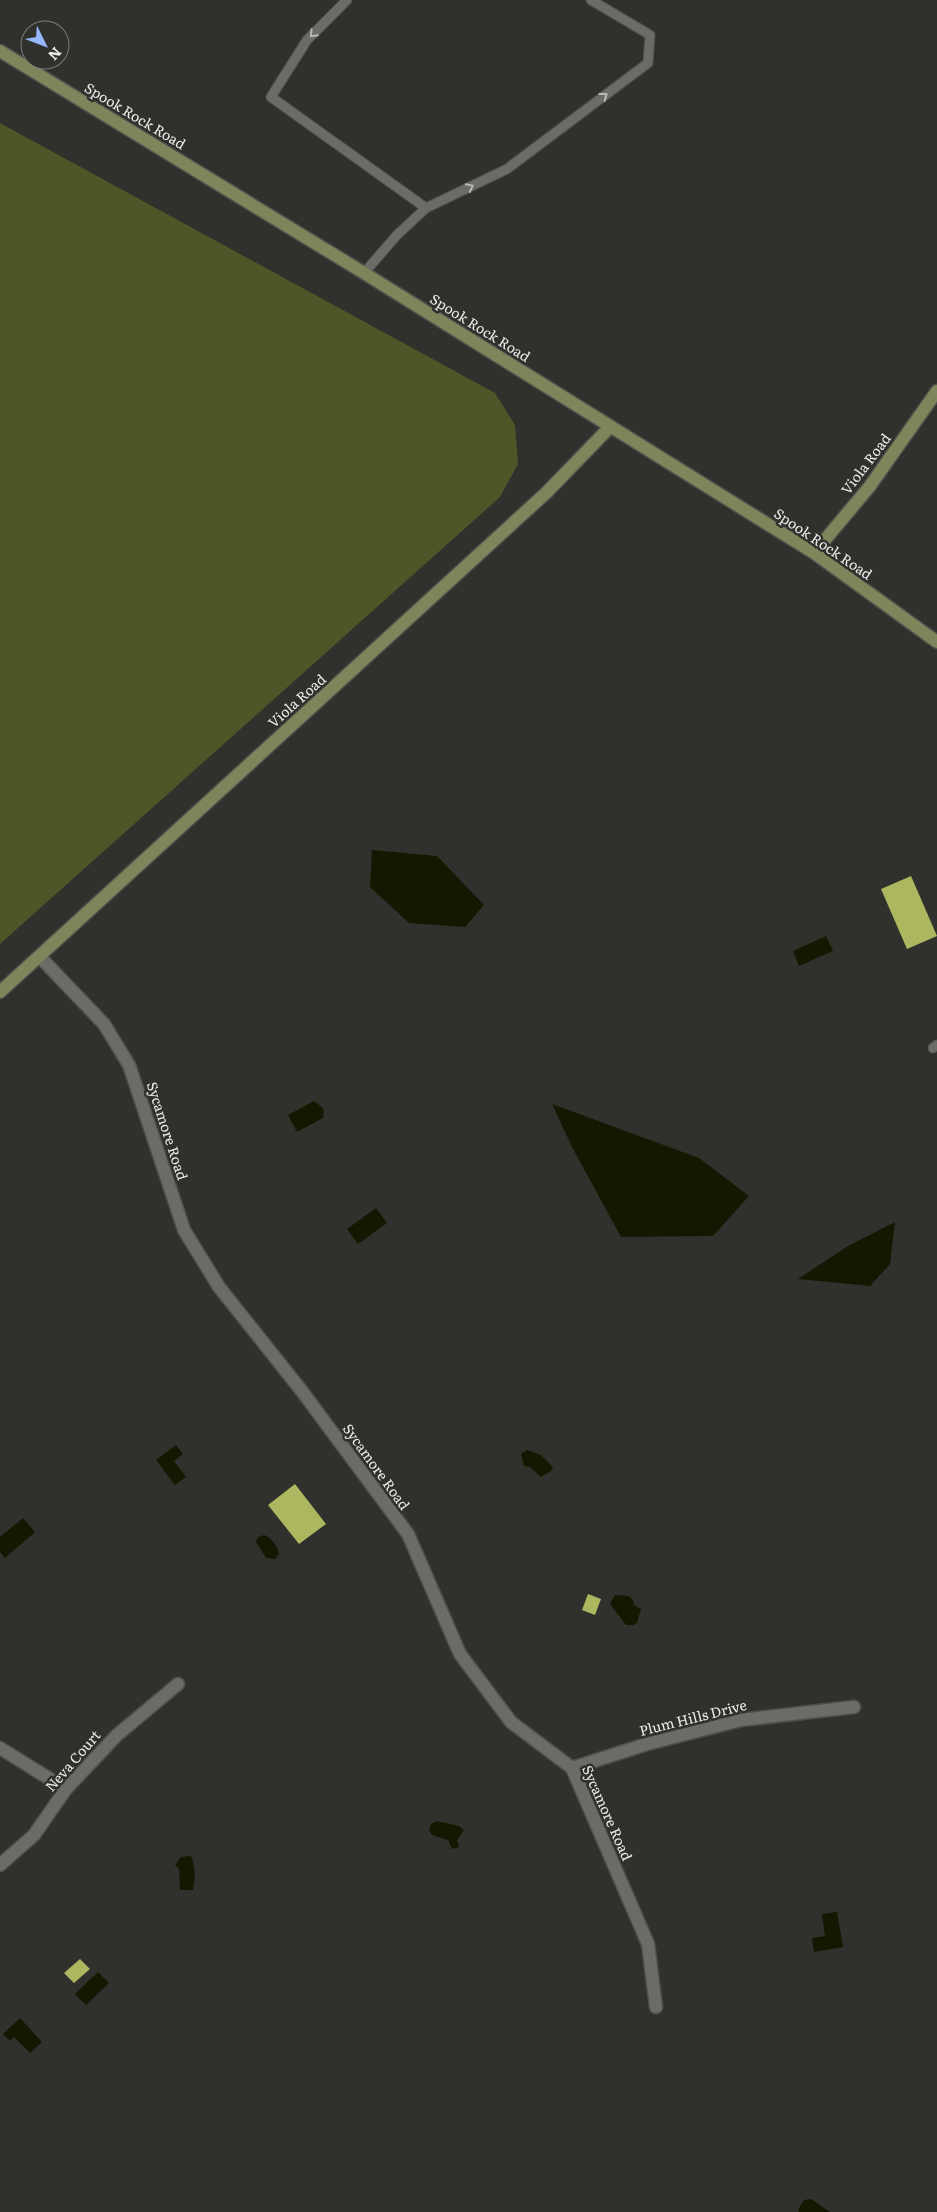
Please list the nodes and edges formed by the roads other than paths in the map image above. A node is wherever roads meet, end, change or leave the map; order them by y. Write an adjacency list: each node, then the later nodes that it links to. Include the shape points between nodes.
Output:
1 (347, 0): 4 (lane, one-way to 4, via 307,40 271,98)
2 (591, 0): 4 (lane, one-way to 2, via 507,169 648,63 650,35)
3 (0, 51): 5 (street, Spook Rock Road)
4 (426, 208): 5 (lane)
5 (364, 273): 7 (street, Spook Rock Road)
6 (937, 391): 8 (street, Viola Road, via 870,486)
7 (610, 427): 8 (street, Spook Rock Road); 10 (street, Viola Road, via 547,492)
8 (814, 553): 9 (street, Spook Rock Road)
9 (937, 642)
10 (40, 957): 11 (street, Viola Road); 15 (street, Sycamore Road, via 104,1024 129,1065 184,1230 219,1287 301,1390 408,1534 460,1654 511,1722)
11 (0, 992)
12 (178, 1684): 16 (street, Neva Court, via 117,1735)
13 (854, 1707): 15 (street, Plum Hills Drive, via 741,1720 647,1744)
14 (0, 1748): 16 (street)
15 (572, 1768): 18 (street, Sycamore Road, via 648,1944)
16 (66, 1789): 17 (street, Neva Court, via 34,1835)
17 (0, 1865)
18 (656, 2007)

